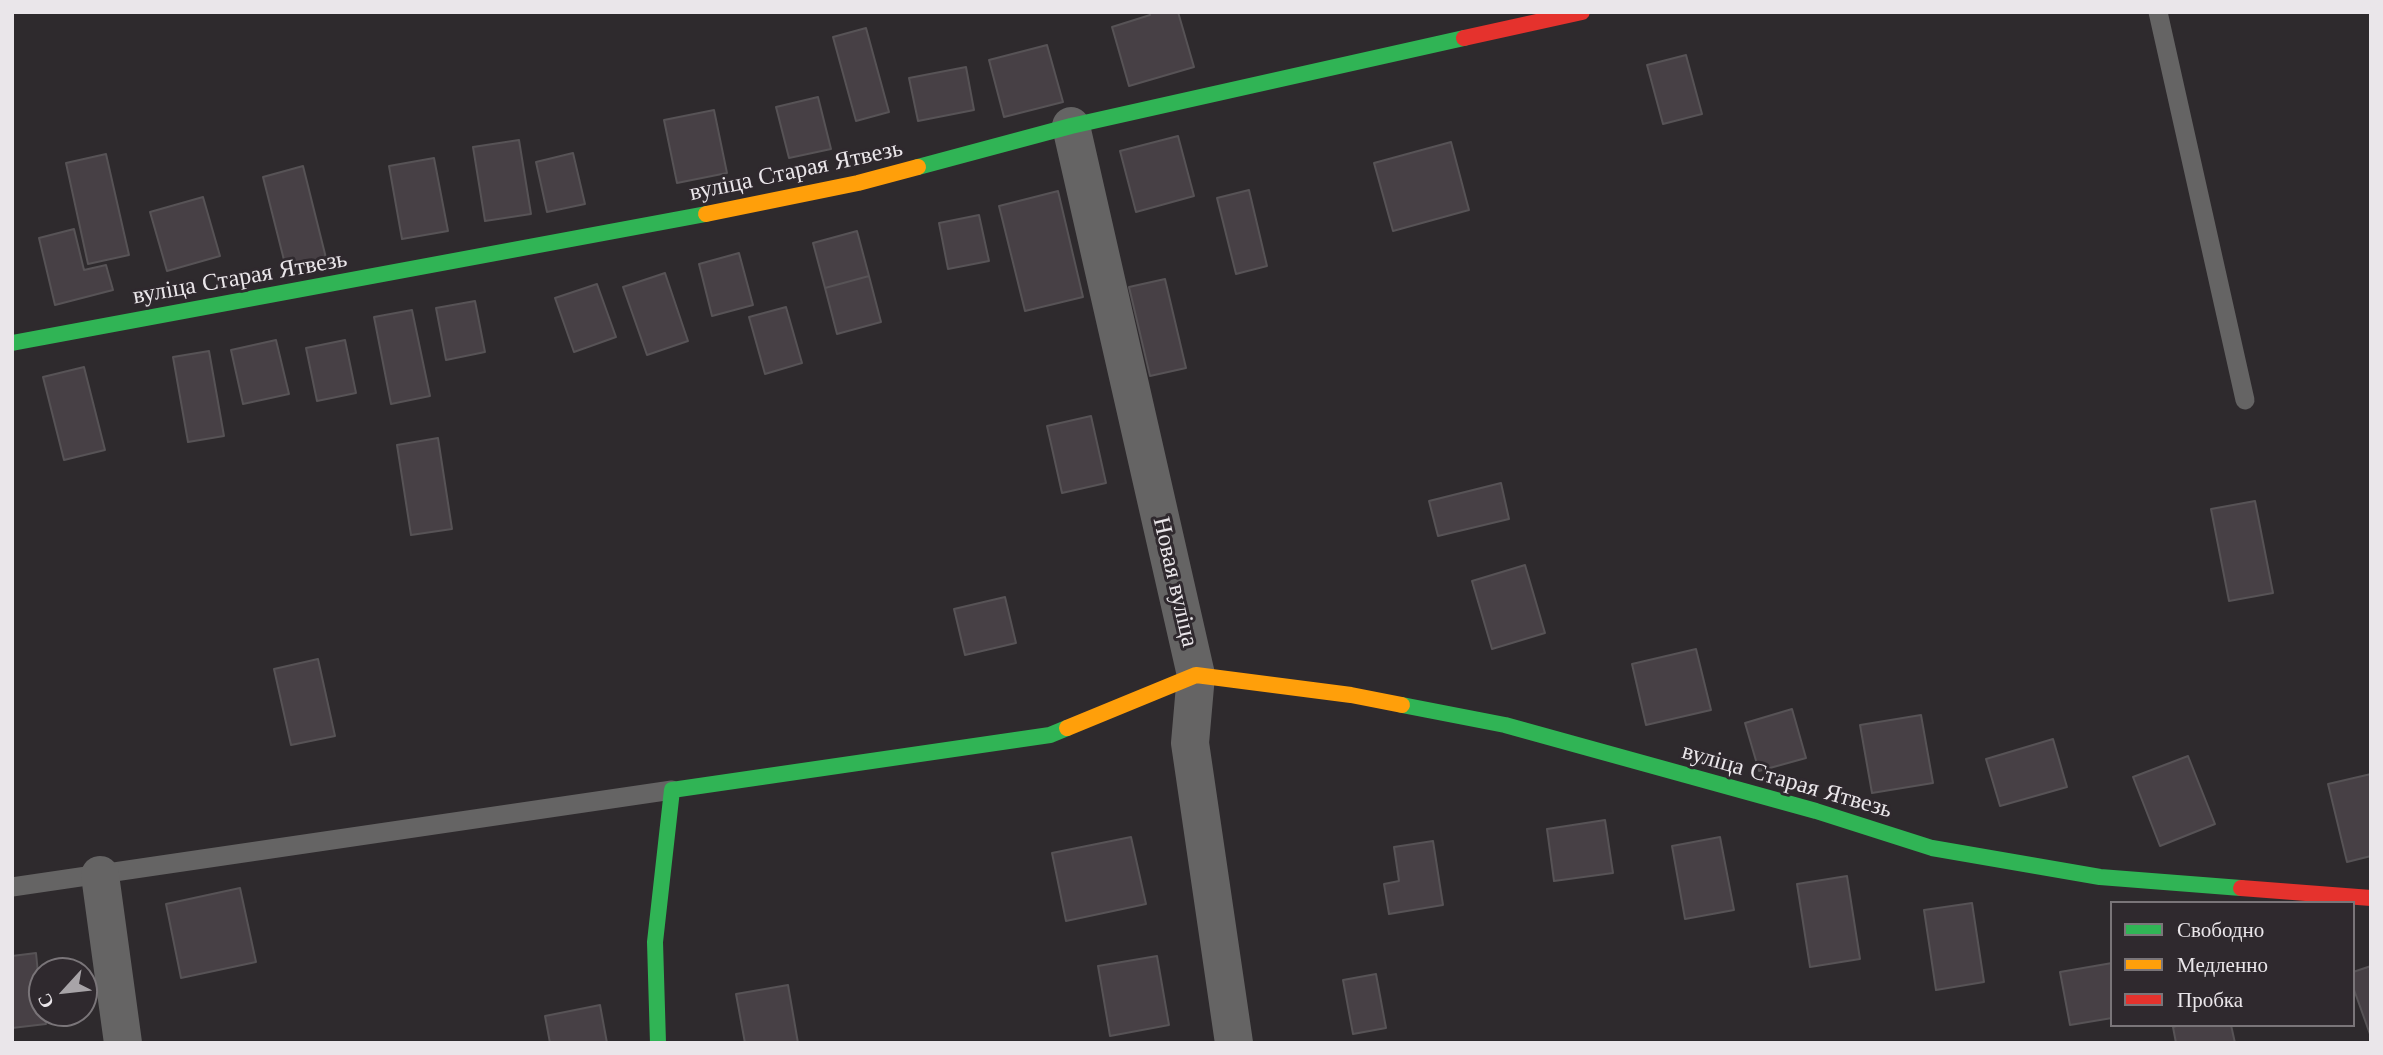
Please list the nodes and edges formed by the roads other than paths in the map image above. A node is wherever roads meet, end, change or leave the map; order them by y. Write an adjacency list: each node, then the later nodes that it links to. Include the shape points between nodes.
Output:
1 (1582, 12): 3 (street, вуліца Старая Ятвезь)
2 (2158, 12): 5 (lane)
3 (1071, 126): 4 (street, вуліца Старая Ятвезь, via 844,186); 6 (street, Новая вуліца)
4 (12, 343)
5 (2245, 400)
6 (1196, 675): 7 (street, via 1050,735); 10 (street, вуліца Старая Ятвезь, via 1351,695 1505,725 1932,848 2100,877); 13 (street, Новая вуліца, via 1190,743)
7 (672, 790): 8 (lane); 12 (street, via 655,942)
8 (100, 875): 9 (lane); 11 (street)
9 (12, 887)
10 (2371, 898)
11 (123, 1043)
12 (658, 1043)
13 (1234, 1043)

